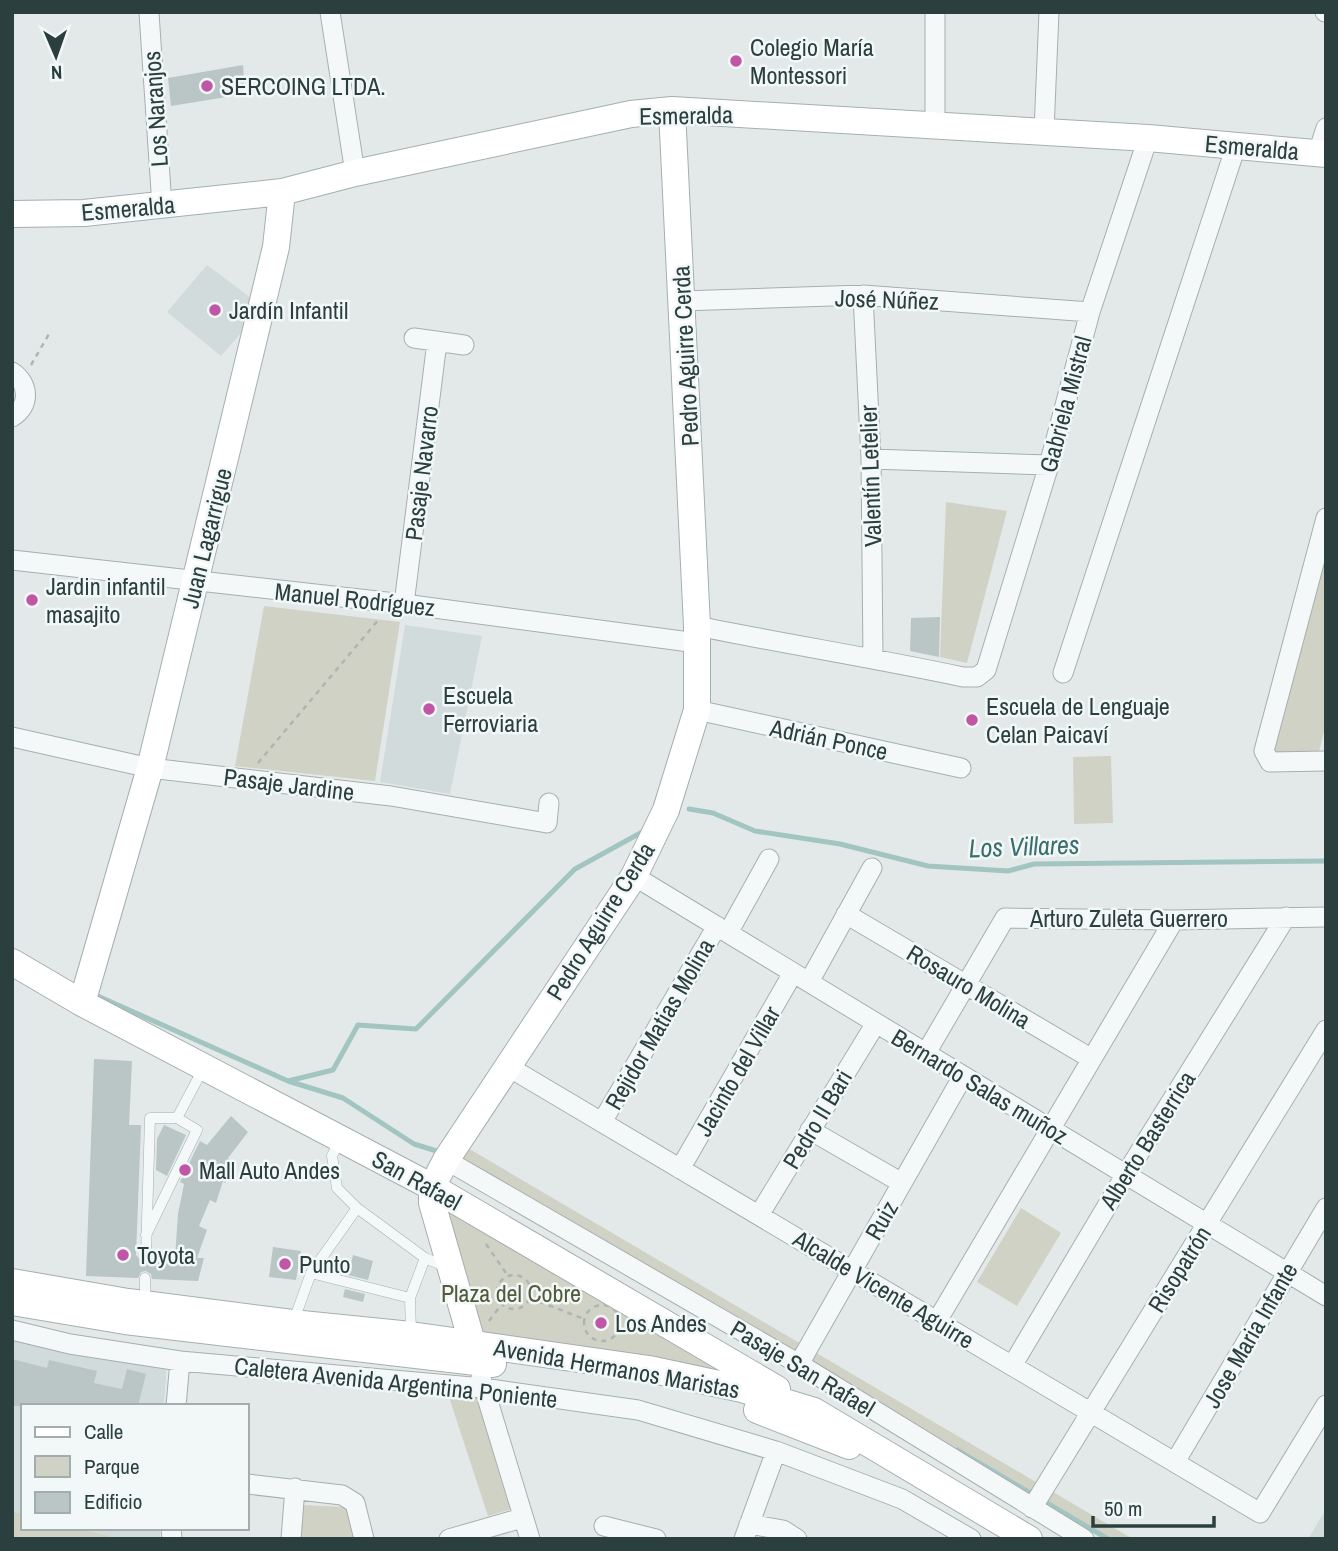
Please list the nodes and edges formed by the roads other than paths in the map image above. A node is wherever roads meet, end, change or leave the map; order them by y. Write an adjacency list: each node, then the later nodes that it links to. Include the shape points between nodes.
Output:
1 (330, 12): 12 (street)
2 (934, 12): 6 (street)
3 (1049, 12): 8 (street)
4 (149, 13): 14 (street, Los Naranjos)
5 (672, 110): 6 (main road, Esmeralda); 12 (main road, Esmeralda, via 631,114); 17 (main road, Pedro Aguirre Cerda)
6 (934, 125): 8 (main road, Esmeralda)
7 (1326, 128): 11 (street)
8 (1044, 131): 9 (main road, Esmeralda)
9 (1148, 138): 10 (main road, Esmeralda); 18 (street, Gabriela Mistral)
10 (1236, 146): 11 (main road, Esmeralda); 33 (street)
11 (1322, 153)
12 (355, 173): 13 (main road, Esmeralda)
13 (282, 191): 14 (main road, Esmeralda); 28 (main road, Juan Lagarrigue, via 276,247)
14 (162, 206): 15 (main road, Esmeralda)
15 (12, 214)
16 (863, 295): 17 (street, José Núñez); 18 (street, José Núñez); 24 (street, Valentín Letelier)
17 (682, 301): 30 (main road, Pedro Aguirre Cerda)
18 (1090, 312): 25 (street, Gabriela Mistral)
19 (414, 338): 20 (street)
20 (437, 342): 21 (street); 29 (street, Pasaje Navarro)
21 (464, 345)
22 (17, 376): 23 (street, via 26,389 26,399)
23 (12, 417)
24 (871, 459): 25 (street); 31 (street, Valentín Letelier)
25 (1049, 465): 32 (street, Gabriela Mistral)
26 (1326, 518): 36 (street, via 1264,751 1270,762)
27 (12, 560): 28 (street, Manuel Rodríguez)
28 (194, 582): 29 (street, Manuel Rodríguez); 37 (main road, Juan Lagarrigue)
29 (399, 604): 30 (street, Manuel Rodríguez)
30 (697, 634): 31 (street, Manuel Rodríguez); 34 (main road, Pedro Aguirre Cerda)
31 (873, 658): 32 (street, Manuel Rodríguez, via 963,677 977,677)
32 (986, 670)
33 (1063, 673)
34 (697, 710): 38 (street, Adrián Ponce); 42 (main road, Pedro Aguirre Cerda, via 666,810)
35 (12, 737): 37 (street, Pasaje Jardine)
36 (1325, 757)
37 (150, 768): 39 (street, Pasaje Jardine, via 391,796 547,822); 51 (main road, Juan Lagarrigue)
38 (961, 768)
39 (549, 803)
40 (769, 859): 47 (street, Rejidor Matias Molina)
41 (872, 868): 43 (street, Jacinto del Villar)
42 (634, 876): 47 (street, Bernardo Salas muñoz); 56 (main road, Pedro Aguirre Cerda)
43 (846, 914): 49 (street, Jacinto del Villar); 50 (street, Rosauro Molina)
44 (1286, 917): 45 (street, Arturo Zuleta Guerrero); 46 (street, Arturo Zuleta Guerrero); 66 (street, Alberto Basterrica)
45 (1326, 917)
46 (1174, 920): 50 (street, Arturo Zuleta Guerrero, via 1005,918); 55 (street)
47 (722, 930): 49 (street, Bernardo Salas muñoz); 60 (street, Rejidor Matias Molina)
48 (12, 962): 51 (main road, San Rafael)
49 (801, 977): 52 (street, Bernardo Salas muñoz); 65 (street, Jacinto del Villar)
50 (965, 983): 54 (street, Arturo Zuleta Guerrero); 55 (street, Rosauro Molina)
51 (82, 1003): 57 (main road, San Rafael)
52 (876, 1023): 54 (street, Bernardo Salas muñoz); 62 (street, Pedro II Bari)
53 (1326, 1030): 72 (street, Risopatrón)
54 (926, 1053): 58 (street, Bernardo Salas muñoz)
55 (1092, 1059): 61 (street)
56 (507, 1066): 60 (street, Alcalde Vicente Aguirre); 64 (main road, Pedro Aguirre Cerda)
57 (204, 1069): 59 (lane); 63 (main road, San Rafael)
58 (963, 1076): 61 (street, Bernardo Salas muñoz); 67 (street, Ruiz)
59 (177, 1118): 73 (lane, via 197,1130); 73 (lane, via 150,1118)
60 (602, 1122): 65 (street, Alcalde Vicente Aguirre)
61 (1051, 1129): 66 (street, Bernardo Salas muñoz); 84 (street)
62 (810, 1130): 67 (street); 71 (street, Pedro II Bari)
63 (340, 1138): 68 (main road, San Rafael); 69 (lane, via 332,1156 337,1188)
64 (446, 1160): 68 (main road, Pedro Aguirre Cerda); 89 (street, Pasaje San Rafael)
65 (680, 1169): 71 (street, Alcalde Vicente Aguirre)
66 (1126, 1174): 72 (street, Bernardo Salas muñoz); 91 (street, Alberto Basterrica)
67 (902, 1183): 77 (street, Ruiz)
68 (432, 1187): 76 (main road, via 432,1203); 94 (main road, San Rafael)
69 (357, 1208): 75 (lane); 79 (lane)
70 (1326, 1209): 78 (street, Jose Maria Infante)
71 (759, 1215): 77 (street, Alcalde Vicente Aguirre)
72 (1207, 1224): 78 (street, Bernardo Salas muñoz); 95 (street, Risopatrón)
73 (146, 1236): 74 (lane)
74 (146, 1255)
75 (425, 1258): 76 (lane); 82 (lane)
76 (451, 1268): 90 (main road)
77 (852, 1271): 84 (street, Alcalde Vicente Aguirre); 89 (street, Ruiz)
78 (1286, 1272): 81 (street, Bernardo Salas muñoz); 97 (street, Jose Maria Infante)
79 (311, 1273): 82 (lane); 85 (lane)
80 (12, 1282): 85 (main road, Avenida Hermanos Maristas, via 145,1291)
81 (1326, 1296)
82 (410, 1298): 87 (lane)
83 (12, 1302): 90 (main road, Avenida Hermanos Maristas, via 125,1321)
84 (937, 1321): 91 (street, Alcalde Vicente Aguirre)
85 (292, 1323): 87 (main road, Avenida Hermanos Maristas)
86 (12, 1330): 88 (street, Caletera Avenida Argentina Poniente)
87 (411, 1335): 90 (main road, Avenida Hermanos Maristas)
88 (180, 1361): 90 (street, Caletera Avenida Argentina Poniente); 92 (street)
89 (799, 1364): 101 (street, Pasaje San Rafael)
90 (478, 1365): 94 (main road, Avenida Hermanos Maristas, via 649,1369 743,1389); 96 (street, Caletera Avenida Argentina Poniente); 98 (main road, Avenida Hermanos Maristas, via 676,1387 741,1404); 102 (street)
91 (1012, 1366): 95 (street, Alcalde Vicente Aguirre)
92 (176, 1404)
93 (1326, 1405): 97 (street, Alcalde Vicente Aguirre, via 1260,1513)
94 (814, 1411): 98 (main road, Avenida Hermanos Maristas)
95 (1091, 1412): 97 (street, Alcalde Vicente Aguirre); 101 (street, Risopatrón)
96 (776, 1451): 104 (street); 111 (street, via 902,1499)
97 (1175, 1462)
98 (915, 1470): 112 (main road)
99 (248, 1483): 100 (street)
100 (295, 1488): 105 (street); 106 (street, via 342,1495 355,1503)
101 (1032, 1508): 113 (street, Pasaje San Rafael)
102 (522, 1518): 107 (street); 108 (street)
103 (604, 1526): 109 (street)
104 (747, 1531): 110 (street, via 783,1530)
105 (291, 1539)
106 (364, 1539)
107 (449, 1539)
108 (530, 1539)
109 (656, 1539)
110 (797, 1539)
111 (971, 1539)
112 (1029, 1539)
113 (1084, 1539)

